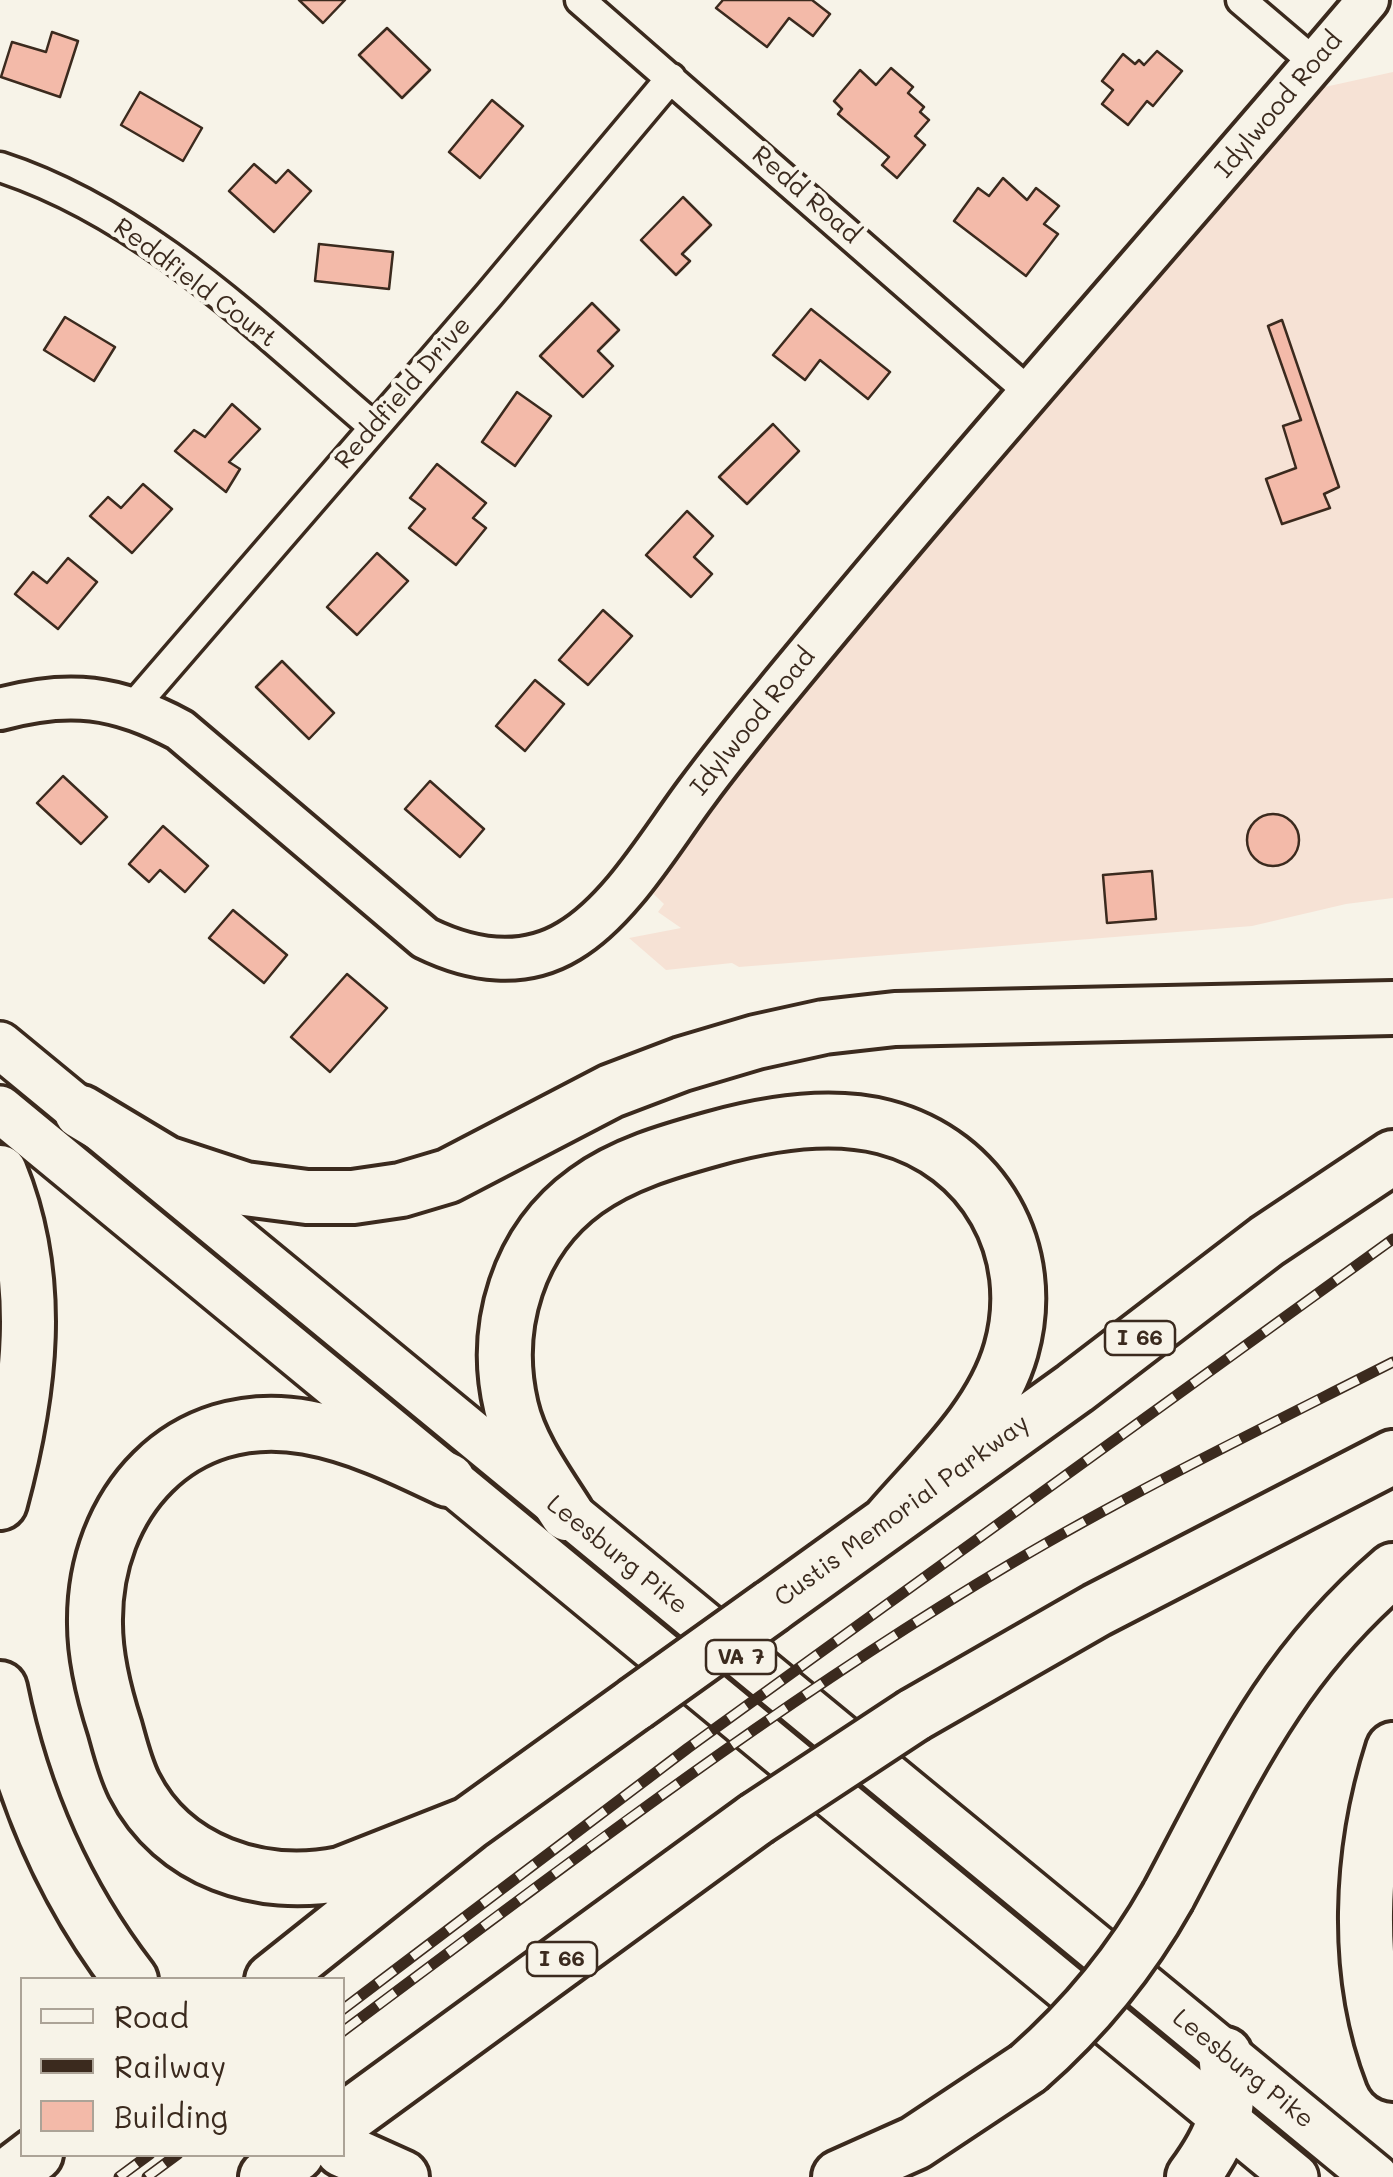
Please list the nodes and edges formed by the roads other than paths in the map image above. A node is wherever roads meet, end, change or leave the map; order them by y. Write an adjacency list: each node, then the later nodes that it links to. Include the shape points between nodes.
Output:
1 (580, 0): 5 (street, Redd Road)
2 (1240, 0): 4 (street)
3 (1368, 0): 4 (main road, Idylwood Road)
4 (1315, 63): 7 (main road, Idylwood Road)
5 (671, 78): 7 (street, Redd Road); 8 (street, Reddfield Drive)
6 (0, 167): 8 (street, Reddfield Court, via 79,200 130,231 213,290)
7 (1030, 393): 9 (main road, Idylwood Road, via 723,756 629,884 591,926 542,954 480,959 425,938 180,730)
8 (374, 427): 9 (street, Reddfield Drive)
9 (133, 707): 10 (main road, Idylwood Road, via 66,697)
10 (0, 710)
11 (1393, 1008): 14 (highway, via 895,1018 824,1027 682,1064 611,1091 448,1176 352,1197 244,1189 166,1163)
12 (0, 1045): 14 (main road, Leesburg Pike / VA 7)
13 (0, 1109): 18 (main road, Leesburg Pike / VA 7)
14 (81, 1112): 20 (main road, Leesburg Pike / VA 7)
15 (1393, 1157): 21 (highway, Custis Memorial Parkway / I 66, via 1267,1241)
16 (0, 1172): 19 (highway, via 16,1212 30,1316 28,1367)
17 (1393, 1457): 31 (highway, I 66, bridge, via 1097,1610 914,1715 756,1819)
18 (448, 1480): 25 (highway, via 370,1443 304,1426 256,1425 195,1440 140,1482 121,1510 106,1551 94,1625 104,1695 134,1784 152,1814 190,1849 257,1876 319,1878); 32 (main road, Leesburg Pike / VA 7)
19 (1, 1505)
20 (566, 1514): 21 (highway, via 511,1407 508,1310 533,1247 557,1217 617,1172 740,1131 846,1122 900,1132 950,1157 998,1210 1018,1278 1011,1352 995,1388 969,1429); 28 (main road, Leesburg Pike / VA 7)
21 (888, 1522): 25 (highway, Custis Memorial Parkway / I 66, bridge)
22 (1393, 1570): 30 (highway, bridge, via 1333,1625 1284,1687 1168,1896 1113,1980)
23 (0, 1688): 26 (highway, via 27,1795 53,1857)
24 (1393, 1749): 29 (highway, via 1374,1826 1367,1919 1372,1993)
25 (468, 1824): 27 (highway, Custis Memorial Parkway / I 66)
26 (128, 1977)
27 (276, 1977)
28 (1225, 2054): 32 (highway); 41 (main road, Leesburg Pike / VA 7)
29 (1393, 2074)
30 (1011, 2080): 37 (highway, via 915,2143); 38 (highway, via 955,2136)
31 (356, 2111)
32 (1226, 2120): 39 (highway); 40 (main road, Leesburg Pike / VA 7)
33 (345, 2151): 36 (highway)
34 (32, 2157): 35 (highway)
35 (6, 2177)
36 (402, 2177)
37 (839, 2177)
38 (894, 2177)
39 (1193, 2177)
40 (1295, 2177)
41 (1374, 2177)

